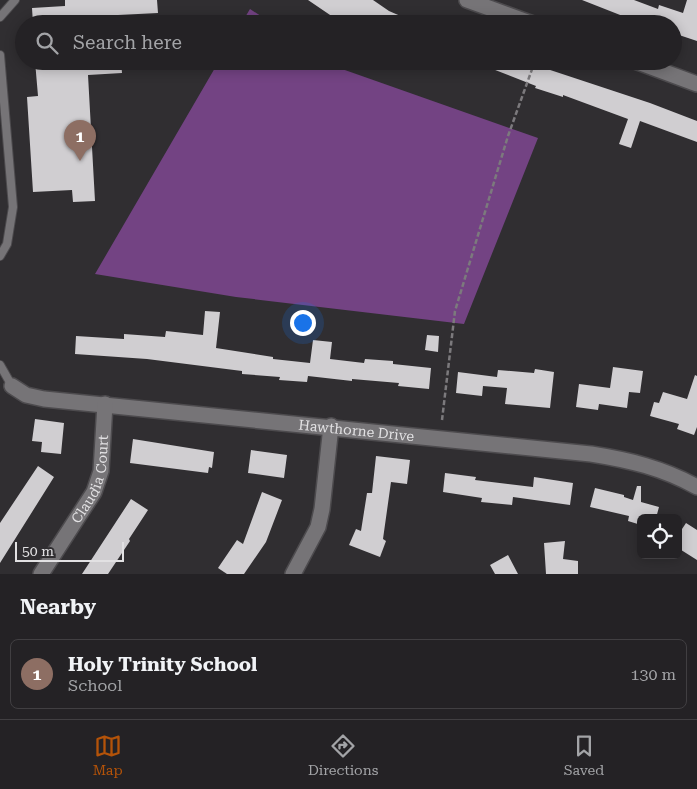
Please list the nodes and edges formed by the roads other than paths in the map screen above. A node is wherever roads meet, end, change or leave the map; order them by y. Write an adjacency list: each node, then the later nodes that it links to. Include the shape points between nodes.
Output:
1 (15, 0): 4 (lane)
2 (468, 0): 3 (street)
3 (508, 15)
4 (0, 17)
5 (0, 55): 8 (lane, via 13,207 7,244)
6 (659, 70): 7 (street)
7 (697, 84)
8 (0, 256)
9 (0, 365): 10 (lane)
10 (12, 386): 11 (street, Hawthorne Drive, via 26,395 44,399)
11 (105, 404): 12 (street, Hawthorne Drive); 14 (street, Claudia Court, via 101,472 94,492)
12 (331, 426): 13 (street, Hawthorne Drive, via 600,455 666,471); 15 (street, via 320,518 310,545)
13 (697, 487)
14 (41, 574)
15 (293, 574)

